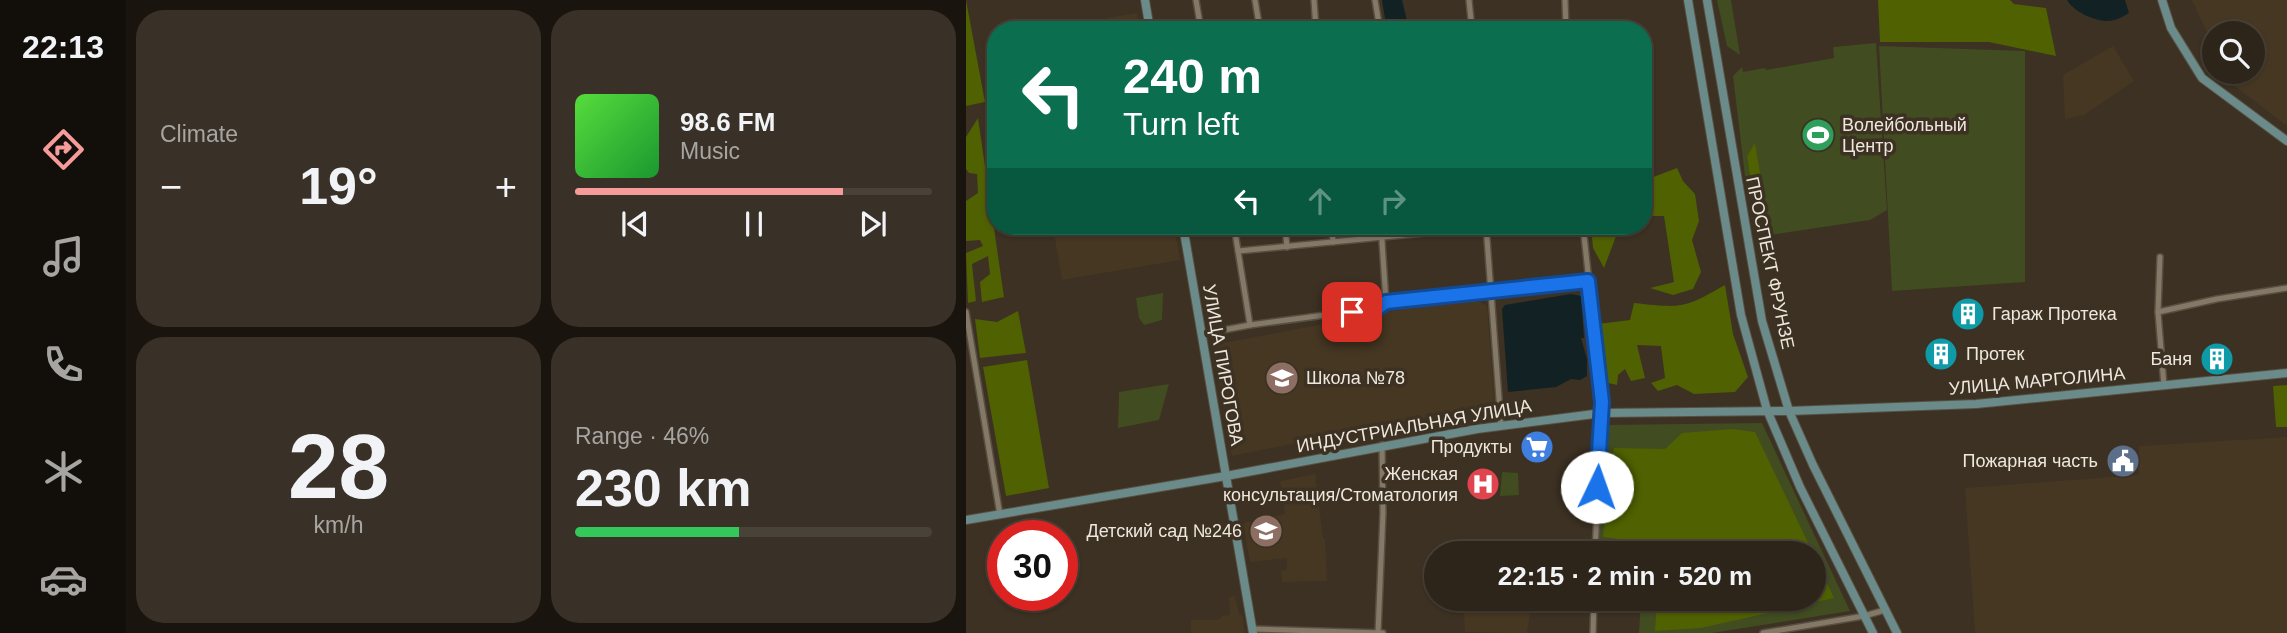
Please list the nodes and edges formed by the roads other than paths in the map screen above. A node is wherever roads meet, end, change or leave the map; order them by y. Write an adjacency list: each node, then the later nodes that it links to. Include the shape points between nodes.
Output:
1 (1145, 0): 11 (street)
2 (1196, 0): 12 (street)
3 (1255, 0): 13 (street)
4 (1314, 0): 14 (street)
5 (1375, 0): 15 (street)
6 (1469, 0): 16 (street)
7 (1565, 0): 17 (street)
8 (1688, 0): 41 (street, ПРОСПЕКТ ФРУНЗЕ, via 1741,314)
9 (1707, 0): 42 (street, ПРОСПЕКТ ФРУНЗЕ, via 1762,321)
10 (2162, 0): 18 (street, via 2171,29 2202,78)
11 (1148, 21)
12 (1200, 21)
13 (1258, 21)
14 (1316, 21)
15 (1378, 21)
16 (1471, 21)
17 (1566, 21)
18 (2287, 141)
19 (1185, 235): 38 (street, УЛИЦА ПИРОГОВА)
20 (1235, 235): 29 (street, УЛИЦА ПИРОГОВА)
21 (1286, 235): 28 (street)
22 (1333, 235): 27 (street)
23 (1419, 235): 26 (street)
24 (1487, 235): 33 (street)
25 (1584, 235): 31 (street)
26 (1381, 238): 27 (street); 34 (street)
27 (1333, 242): 28 (street)
28 (1287, 247): 29 (street)
29 (1238, 251): 37 (street, УЛИЦА ПИРОГОВА)
30 (2160, 257): 36 (street)
31 (1588, 281): 33 (street); 43 (street)
32 (2287, 288): 36 (street)
33 (1492, 290): 34 (street); 44 (street)
34 (1386, 302): 37 (street, via 1378,308)
35 (966, 312): 47 (street)
36 (2158, 313): 40 (street)
37 (1250, 325): 38 (street)
38 (1202, 334): 46 (street, УЛИЦА ПИРОГОВА)
39 (2287, 373): 40 (street, УЛИЦА МАРГОЛИНА)
40 (2164, 386): 42 (street, УЛИЦА МАРГОЛИНА, via 1976,404)
41 (1767, 410): 42 (street, ИНДУСТРИАЛЬНАЯ УЛИЦА); 43 (street, ИНДУСТРИАЛЬНАЯ УЛИЦА); 52 (street, ПРОСПЕКТ ФРУНЗЕ)
42 (1788, 411): 50 (street, ПРОСПЕКТ ФРУНЗЕ)
43 (1602, 413): 44 (street, ИНДУСТРИАЛЬНАЯ УЛИЦА); 49 (street)
44 (1501, 425): 45 (street, ИНДУСТРИАЛЬНАЯ УЛИЦА)
45 (1382, 445): 46 (street, ИНДУСТРИАЛЬНАЯ УЛИЦА); 54 (street)
46 (1226, 477): 47 (street, ИНДУСТРИАЛЬНАЯ УЛИЦА); 53 (street, УЛИЦА ПИРОГОВА)
47 (1000, 514): 48 (street, ИНДУСТРИАЛЬНАЯ УЛИЦА)
48 (966, 520)
49 (1596, 541)
50 (1885, 610): 52 (street); 58 (street, ПРОСПЕКТ ФРУНЗЕ)
51 (1594, 611): 55 (street)
52 (1864, 616): 56 (street); 57 (street, ПРОСПЕКТ ФРУНЗЕ)
53 (1252, 631): 54 (street)
54 (1380, 633)
55 (1593, 633)
56 (1763, 633)
57 (1872, 633)
58 (1897, 633)

